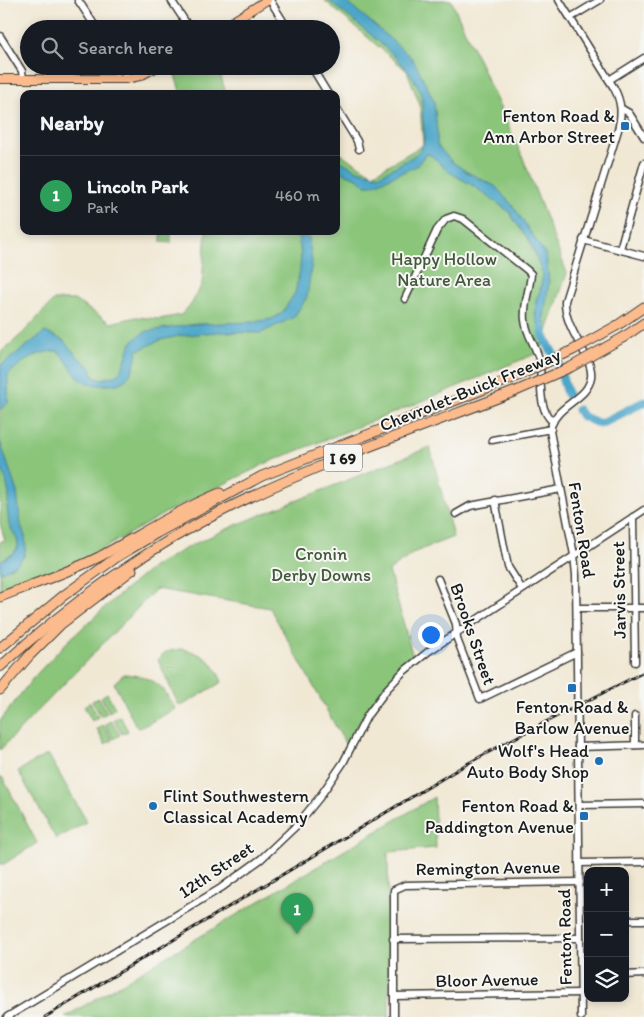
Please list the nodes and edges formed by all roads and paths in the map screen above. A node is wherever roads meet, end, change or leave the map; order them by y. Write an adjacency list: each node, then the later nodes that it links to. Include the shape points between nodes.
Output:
1 (78, 0): 8 (street)
2 (171, 0): 9 (street)
3 (267, 0): 10 (main road)
4 (270, 0): 11 (street)
5 (559, 0): 7 (street)
6 (600, 0): 7 (street)
7 (570, 18): 22 (street)
8 (91, 20)
9 (184, 20)
10 (235, 20)
11 (282, 20)
12 (0, 36): 14 (street)
13 (644, 58): 22 (street)
14 (20, 68)
15 (22, 75): 20 (street)
16 (126, 75): 21 (street)
17 (142, 75): 21 (main road)
18 (317, 75): 23 (street)
19 (0, 79): 20 (main road)
20 (23, 79): 21 (main road)
21 (127, 79)
22 (609, 80): 24 (street)
23 (326, 90)
24 (622, 109): 26 (street, via 629,113); 29 (street, Fenton Road)
25 (340, 113): 27 (street)
26 (644, 136)
27 (359, 149)
28 (644, 163): 30 (street)
29 (583, 240): 30 (street); 35 (street, Fenton Road, via 565,304 568,323 590,364 592,376 587,388)
30 (620, 250): 31 (street)
31 (644, 256)
32 (405, 299): 35 (street, via 438,230 446,219 454,216 463,219 527,270 531,274 525,320 539,358 545,410)
33 (644, 307): 38 (highway, Chevrolet-Buick Freeway / I 69, bridge, via 573,350 518,376)
34 (644, 323): 44 (highway, Chevrolet-Buick Freeway / I 69, bridge, via 571,367 300,475 234,504)
35 (553, 422): 36 (street, Fenton Road)
36 (551, 429): 37 (street); 39 (street, Fenton Road)
37 (492, 440)
38 (262, 476): 48 (highway, via 192,504 82,565); 53 (highway, Chevrolet-Buick Freeway / I 69, via 123,553 63,596)
39 (561, 489): 40 (street); 45 (street, Fenton Road)
40 (495, 500): 42 (street, via 470,506); 47 (street, via 508,567)
41 (644, 510): 43 (street, 12th Street)
42 (456, 514)
43 (633, 518): 45 (street, 12th Street); 50 (street, Jarvis Street)
44 (176, 536): 56 (highway, Chevrolet-Buick Freeway / I 69, via 75,604); 57 (highway, via 60,625)
45 (574, 555): 47 (street, 12th Street); 49 (street, Fenton Road)
46 (438, 579): 52 (street, Brooks Street, via 456,624)
47 (522, 589): 52 (street, 12th Street)
48 (0, 597)
49 (577, 608): 50 (street); 54 (street, Fenton Road)
50 (635, 608): 51 (street); 55 (street, Jarvis Street)
51 (644, 608)
52 (456, 633): 54 (street, Brooks Street, via 480,699); 78 (street, 12th Street, via 420,658 391,685 368,716 319,798 298,825 262,859 221,888)
53 (0, 648)
54 (577, 652): 61 (street, Fenton Road)
55 (635, 662)
56 (0, 667)
57 (0, 690)
58 (635, 716): 59 (street)
59 (635, 745): 60 (street); 61 (street)
60 (644, 745)
61 (578, 747): 63 (street, Fenton Road)
62 (644, 804): 63 (street)
63 (579, 805): 65 (street, Fenton Road)
64 (644, 862): 65 (street, Remington Avenue)
65 (579, 863): 66 (street, Fenton Road)
66 (580, 882): 67 (street, Fenton Road); 72 (street, Remington Avenue, via 405,885 394,890)
67 (580, 920): 68 (street); 71 (street, Fenton Road)
68 (584, 920)
69 (629, 920): 70 (street)
70 (644, 920)
71 (580, 938): 72 (street); 75 (street, Fenton Road)
72 (393, 939): 77 (street)
73 (644, 974): 74 (street)
74 (629, 975)
75 (584, 976): 76 (street, Fenton Road)
76 (581, 993): 77 (street, Bloor Avenue); 80 (street, Fenton Road)
77 (394, 996): 79 (street)
78 (7, 1017)
79 (394, 1017)
80 (581, 1017)

